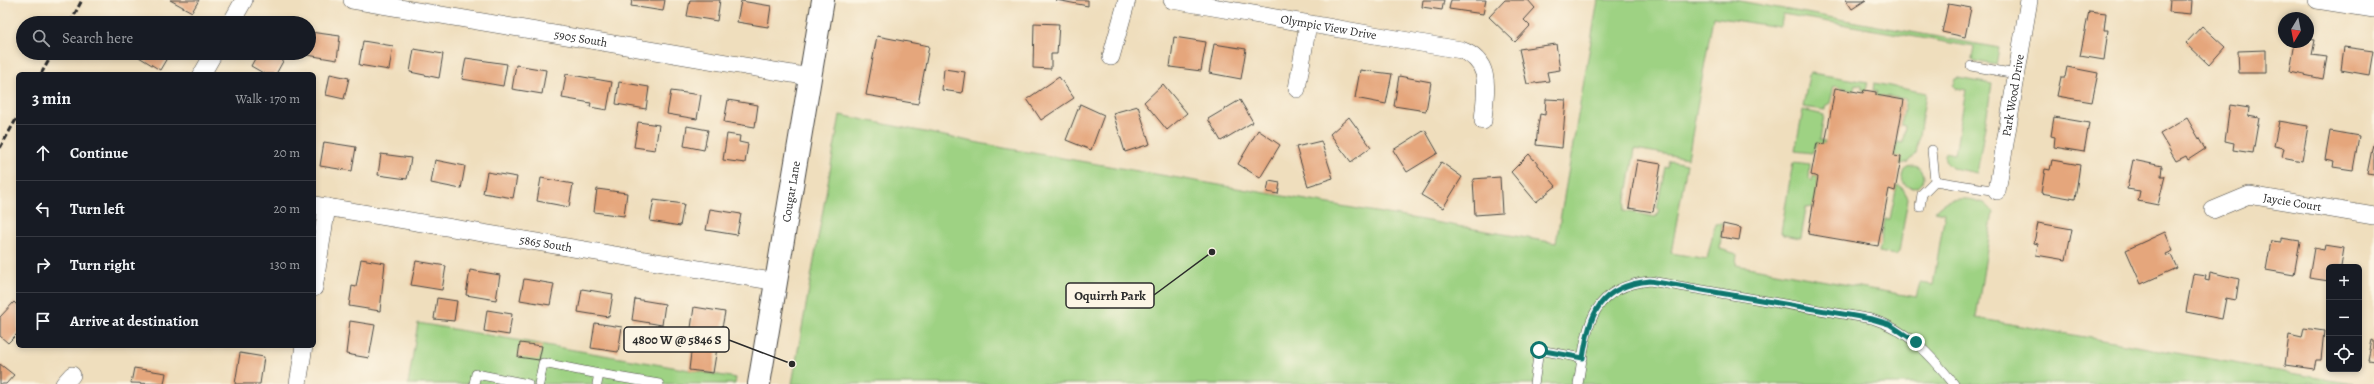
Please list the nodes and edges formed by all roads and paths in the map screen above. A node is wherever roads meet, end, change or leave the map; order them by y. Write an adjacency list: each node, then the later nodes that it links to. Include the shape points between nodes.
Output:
1 (244, 0): 9 (street)
2 (352, 0): 16 (street, 5905 South)
3 (823, 0): 16 (main road, Cougar Lane)
4 (1127, 0): 11 (street)
5 (1172, 0): 10 (street, Olympic View Drive)
6 (2029, 0): 15 (street, Park Wood Drive)
7 (2317, 0): 8 (street)
8 (2374, 9)
9 (235, 16)
10 (1308, 24): 17 (street); 18 (street, Olympic View Drive, via 1473,54 1481,63 1485,74)
11 (1111, 57)
12 (210, 60): 14 (street)
13 (1972, 66): 15 (lane)
14 (203, 72)
15 (2016, 74): 21 (street, Park Wood Drive)
16 (810, 77): 27 (main road, Cougar Lane)
17 (1297, 89)
18 (1483, 121)
19 (1932, 150): 20 (lane)
20 (1935, 181): 21 (lane); 23 (lane, via 1922,194)
21 (1997, 191)
22 (321, 206): 26 (street); 27 (street, 5865 South)
23 (1920, 207)
24 (2213, 210): 25 (street, Jaycie Court, via 2249,195)
25 (2374, 216)
26 (316, 265)
27 (777, 282): 37 (main road, Cougar Lane)
28 (304, 348): 31 (street)
29 (1583, 358): 38 (lane, via 1539,350); 39 (lane); 40 (lane, via 1587,330 1593,313 1603,300 1623,285 1650,281 1889,324 1930,355)
30 (599, 374): 34 (lane, via 543,363); 35 (lane); 36 (lane)
31 (298, 384)
32 (474, 384): 33 (lane, via 476,374)
33 (528, 384)
34 (539, 384)
35 (597, 384)
36 (659, 384)
37 (759, 384)
38 (1534, 384)
39 (1578, 384)
40 (1954, 384)

